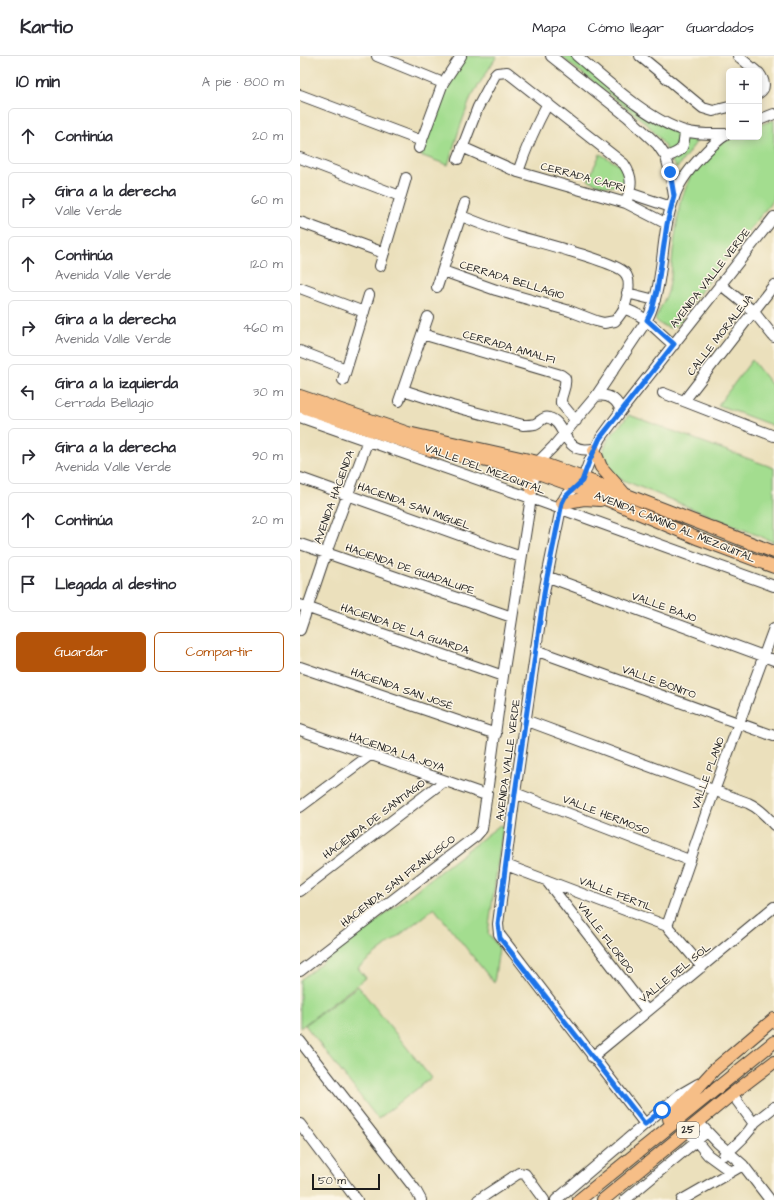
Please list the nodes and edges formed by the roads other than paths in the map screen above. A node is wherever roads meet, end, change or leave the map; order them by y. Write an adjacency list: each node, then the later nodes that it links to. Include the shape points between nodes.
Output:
1 (377, 56): 9 (street)
2 (461, 56): 9 (street)
3 (551, 56): 20 (street, via 628,116 648,134)
4 (578, 56): 16 (street, via 655,118)
5 (640, 56): 13 (street, via 703,108 713,111)
6 (738, 56): 7 (street)
7 (752, 68)
8 (762, 78): 10 (street)
9 (443, 83): 11 (street, via 420,145)
10 (762, 92)
11 (300, 95)
12 (548, 103): 19 (street, CERRADA CAPRI, via 510,73 498,72 478,107); 23 (street, via 524,153); 27 (street, CERRADA CAPRI, via 624,164 632,180)
13 (726, 107)
14 (774, 114): 15 (street)
15 (762, 119)
16 (685, 131): 17 (street); 20 (street, via 682,150)
17 (726, 134)
18 (726, 135): 26 (street, via 694,164)
19 (462, 147): 22 (street); 23 (street, CERRADA CAPRI)
20 (666, 157): 26 (street)
21 (300, 158): 25 (street)
22 (458, 159)
23 (518, 172): 27 (street, CERRADA CAPRI)
24 (406, 178): 25 (street)
25 (400, 196): 34 (street)
26 (674, 196): 29 (street)
27 (627, 198): 29 (street); 33 (street)
28 (465, 202): 30 (street, CERRADA BELLAGIO)
29 (671, 207): 33 (street)
30 (461, 216): 36 (street, CERRADA BELLAGIO); 41 (street, via 618,267 627,275)
31 (774, 217): 37 (street, AVENIDA VALLE VERDE)
32 (300, 222): 34 (street)
33 (667, 224): 43 (street)
34 (384, 253): 35 (street)
35 (380, 266)
36 (443, 271): 39 (street); 44 (street, CERRADA BELLAGIO, via 604,323 616,321)
37 (720, 284): 45 (street); 51 (street, AVENIDA VALLE VERDE)
38 (774, 285): 45 (street, CALLE MORALEJA)
39 (437, 287)
40 (300, 288): 46 (street)
41 (627, 293): 43 (street); 44 (street)
42 (369, 295): 46 (street)
43 (655, 300): 48 (street)
44 (624, 309): 48 (street)
45 (753, 311): 50 (street); 59 (street, CALLE MORALEJA)
46 (364, 312): 53 (street)
47 (428, 317): 49 (street)
48 (647, 320): 51 (street); 58 (street)
49 (422, 334): 55 (street); 64 (street, CERRADA AMALFI, via 561,375 566,383 561,403)
50 (774, 336)
51 (674, 344): 62 (street, AVENIDA VALLE VERDE)
52 (300, 351): 53 (street)
53 (346, 369): 54 (street)
54 (343, 380)
55 (403, 390): 60 (street); 65 (street, via 523,425 536,424 550,418)
56 (664, 394): 59 (street)
57 (300, 396): 70 (main road, AVENIDA CAMINO AL MEZQUITAL, via 408,433)
58 (596, 396): 62 (street, via 614,399); 64 (street)
59 (684, 400): 66 (street)
60 (400, 402)
61 (300, 406): 68 (main road, AVENIDA CAMINO AL MEZQUITAL)
62 (621, 411): 69 (street, AVENIDA VALLE VERDE, via 600,438)
63 (300, 417): 67 (street, VALLE DEL MEZQUITAL)
64 (576, 421): 65 (street)
65 (564, 434): 69 (street, via 570,443 580,448); 70 (street)
66 (774, 436)
67 (368, 440): 73 (street, VALLE DEL MEZQUITAL); 74 (street, AVENIDA HACIENDA)
68 (426, 449): 70 (main road, AVENIDA CAMINO AL MEZQUITAL); 73 (main road, via 460,463 521,474 527,478)
69 (595, 449): 72 (street, AVENIDA VALLE VERDE); 75 (main road, via 601,467)
70 (536, 467): 72 (main road, AVENIDA CAMINO AL MEZQUITAL); 73 (street, AVENIDA VALLE VERDE)
71 (300, 478): 74 (street, HACIENDA SAN MIGUEL)
72 (580, 482): 75 (main road, AVENIDA CAMINO AL MEZQUITAL); 76 (street, AVENIDA VALLE VERDE, via 565,497)
73 (531, 494): 76 (street, VALLE DEL MEZQUITAL); 80 (street, AVENIDA VALLE VERDE)
74 (347, 495): 79 (street, AVENIDA HACIENDA); 80 (street, HACIENDA SAN MIGUEL)
75 (620, 498): 76 (main road, via 576,500); 78 (main road, AVENIDA CAMINO AL MEZQUITAL); 81 (main road, AVENIDA CAMINO AL MEZQUITAL, via 699,539)
76 (561, 505): 82 (street, AVENIDA VALLE VERDE); 83 (street, VALLE DEL MEZQUITAL)
77 (300, 544): 79 (street, HACIENDA DE GUADALUPE)
78 (774, 552)
79 (326, 553): 84 (street, AVENIDA HACIENDA); 85 (street, HACIENDA DE GUADALUPE)
80 (521, 557): 85 (street, AVENIDA VALLE VERDE)
81 (774, 567)
82 (546, 576): 88 (street, AVENIDA VALLE VERDE); 89 (street, VALLE BAJO)
83 (774, 586)
84 (304, 606): 87 (street, AVENIDA HACIENDA); 92 (street, HACIENDA DE LA GUARDA)
85 (512, 617): 92 (street, AVENIDA VALLE VERDE)
86 (774, 628): 89 (street, VALLE PLANO)
87 (300, 630)
88 (535, 650): 93 (street, AVENIDA VALLE VERDE); 94 (street, VALLE BONITO)
89 (763, 656): 90 (street, VALLE BAJO); 94 (street, VALLE PLANO)
90 (774, 660)
91 (300, 667): 96 (street, HACIENDA SAN JOSÉ)
92 (503, 676): 96 (street, AVENIDA VALLE VERDE)
93 (525, 720): 100 (street); 101 (street, AVENIDA VALLE VERDE)
94 (739, 723): 97 (street, VALLE BONITO); 100 (street, VALLE PLANO)
95 (300, 730): 98 (street, HACIENDA LA JOYA)
96 (496, 734): 102 (street, AVENIDA VALLE VERDE)
97 (774, 736)
98 (370, 755): 99 (street, HACIENDA LA JOYA); 103 (street)
99 (444, 781): 102 (street, HACIENDA LA JOYA); 108 (street, HACIENDA DE SANTIAGO)
100 (714, 791): 104 (street, via 758,808); 105 (street, VALLE PLANO)
101 (515, 793): 105 (street, VALLE HERMOSO); 106 (street, AVENIDA VALLE VERDE)
102 (486, 795): 112 (street, HACIENDA SAN FRANCISCO, via 482,829 476,836)
103 (300, 807)
104 (774, 825)
105 (689, 860): 110 (street, VALLE PLANO)
106 (506, 865): 107 (street, VALLE FÉRTIL); 117 (street, AVENIDA VALLE VERDE, via 498,924 500,938)
107 (546, 880): 110 (street, VALLE FÉRTIL); 113 (street, VALLE FLORIDO)
108 (300, 891)
109 (774, 907): 111 (street, VALLE DEL SOL)
110 (667, 926): 111 (street, VALLE FÉRTIL)
111 (702, 967): 113 (street, VALLE DEL SOL)
112 (300, 971)
113 (647, 1011): 117 (street, VALLE DEL SOL)
114 (774, 1019): 119 (main road)
115 (300, 1041): 135 (street)
116 (774, 1042): 128 (main road, 25)
117 (592, 1057): 125 (street, AVENIDA VALLE VERDE)
118 (774, 1062): 120 (main road, 25)
119 (703, 1081): 125 (street, via 679,1095); 128 (main road)
120 (732, 1094): 122 (main road, 25); 123 (street)
121 (774, 1107): 123 (street)
122 (698, 1122): 126 (main road, 25); 127 (street)
123 (755, 1122): 130 (street, via 742,1141)
124 (300, 1124): 134 (street)
125 (645, 1124): 138 (street)
126 (687, 1131): 129 (street); 140 (main road, 25)
127 (707, 1132): 129 (street); 130 (street)
128 (655, 1138): 139 (main road, 25)
129 (697, 1141): 131 (street); 141 (street)
130 (729, 1151): 131 (street); 132 (street)
131 (716, 1161): 133 (street)
132 (743, 1165): 133 (street); 143 (street)
133 (730, 1171): 142 (street)
134 (357, 1200)
135 (422, 1200)
136 (478, 1200): 137 (street, via 519,1173 525,1174)
137 (544, 1200)
138 (556, 1200)
139 (579, 1200)
140 (603, 1200)
141 (625, 1200)
142 (682, 1200)
143 (770, 1200)

